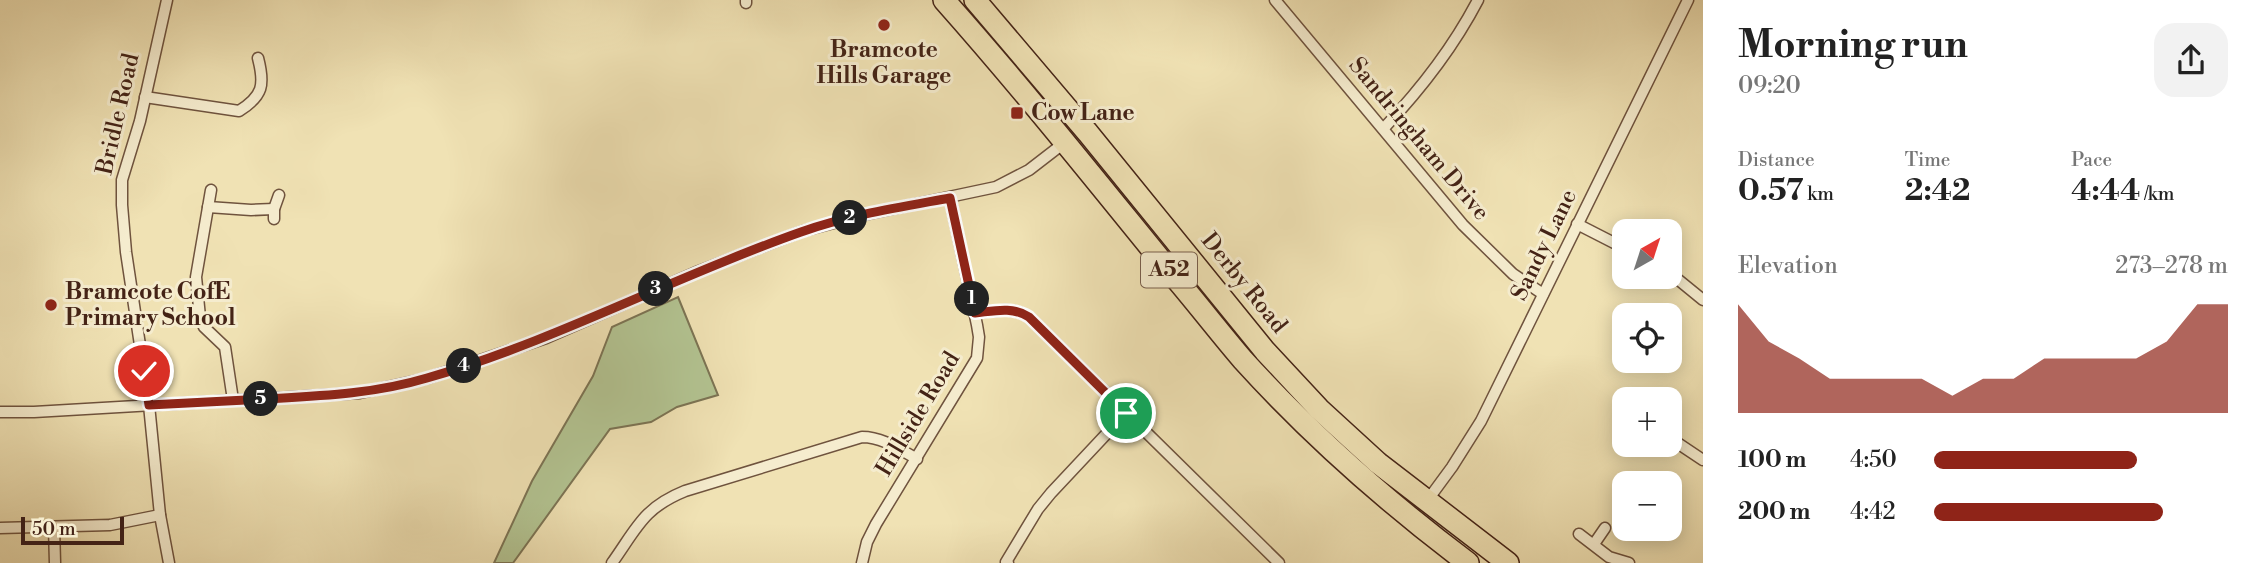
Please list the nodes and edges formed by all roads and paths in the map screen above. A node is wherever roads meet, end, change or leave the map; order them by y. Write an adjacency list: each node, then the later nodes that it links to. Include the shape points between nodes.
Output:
1 (167, 0): 8 (street, Bridle Road)
2 (944, 0): 10 (highway, A52)
3 (975, 0): 28 (highway, Derby Road / A52, via 1265,351 1319,409)
4 (1275, 0): 9 (street, Sandringham Drive)
5 (1478, 0): 9 (street, via 1424,81)
6 (1688, 0): 15 (street, Sandy Lane)
7 (258, 58): 8 (street, via 261,88 239,111)
8 (145, 97): 22 (street, Bridle Road, via 122,180 122,205)
9 (1384, 128): 18 (street, Sandringham Drive, via 1463,225 1513,274)
10 (1063, 143): 13 (street, via 1009,182); 41 (highway, A52, via 1243,359 1300,419 1392,504)
11 (211, 190): 14 (street)
12 (279, 195): 14 (street, via 274,214)
13 (950, 198): 20 (street, Hillside Road); 21 (street, via 803,231 545,338 428,378 360,393)
14 (208, 207): 21 (street, via 196,277 200,317 225,347)
15 (1577, 224): 16 (street); 18 (street, Sandy Lane)
16 (1612, 242)
17 (1682, 282): 19 (street)
18 (1543, 294): 28 (street, Sandy Lane, via 1481,421)
19 (1703, 300)
20 (975, 313): 24 (street, via 1008,309 1029,317); 26 (street, Hillside Road, via 977,358)
21 (233, 400): 22 (street)
22 (149, 405): 23 (street); 29 (street, Bridle Road)
23 (0, 412)
24 (1126, 413): 39 (street, via 1038,509); 40 (street)
25 (1682, 446): 27 (street)
26 (917, 459): 37 (street, via 886,442 862,437 685,491 647,513); 38 (street, Hillside Road, via 876,524)
27 (1703, 460)
28 (1427, 501): 42 (highway, Derby Road / A52)
29 (160, 515): 30 (street, via 110,525); 36 (street, Bridle Road)
30 (54, 527): 31 (street); 35 (street)
31 (0, 528)
32 (1605, 528): 34 (street)
33 (1579, 534): 34 (street)
34 (1594, 544): 43 (street, via 1609,557)
35 (55, 563)
36 (169, 563)
37 (612, 563)
38 (862, 563)
39 (1008, 563)
40 (1279, 563)
41 (1468, 563)
42 (1508, 563)
43 (1629, 563)

